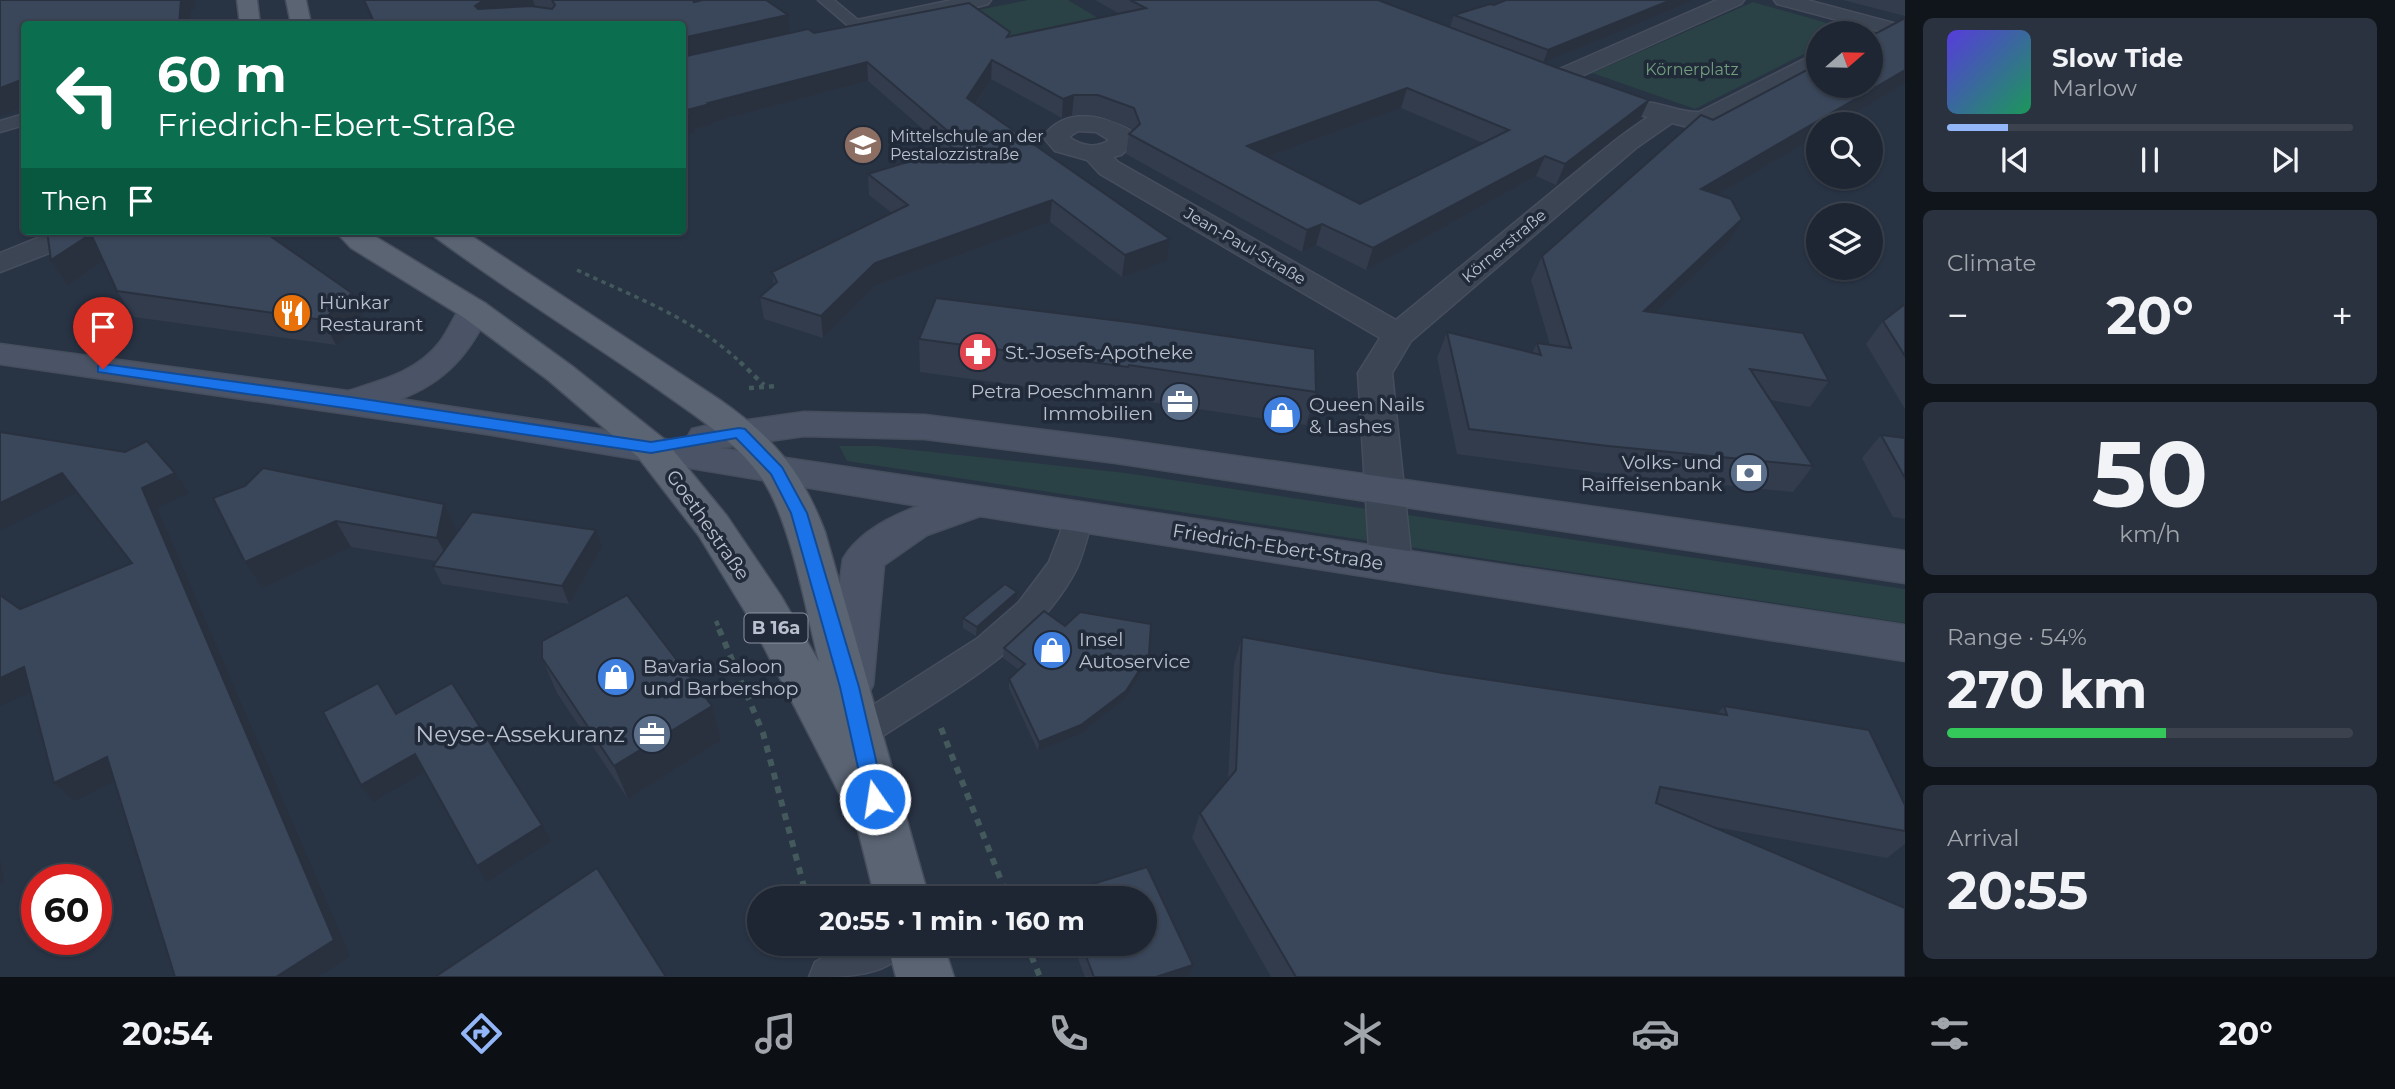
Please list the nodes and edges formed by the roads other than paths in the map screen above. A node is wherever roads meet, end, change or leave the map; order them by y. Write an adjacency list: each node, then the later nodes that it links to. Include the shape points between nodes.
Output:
1 (247, 0): 9 (main road)
2 (296, 0): 10 (main road)
3 (825, 0): 12 (lane)
4 (880, 0): 8 (street)
5 (981, 0): 8 (street)
6 (1734, 0): 18 (street)
7 (1784, 0): 11 (street)
8 (901, 16): 12 (street)
9 (250, 21)
10 (300, 21)
11 (1848, 21)
12 (857, 26): 14 (street)
13 (1883, 31): 15 (street)
14 (832, 32)
15 (1905, 32)
16 (1806, 65): 21 (street, via 1704,119)
17 (1533, 70): 18 (street)
18 (1556, 79): 19 (street)
19 (1593, 91)
20 (1617, 100): 21 (street)
21 (1666, 116): 30 (street, Körnerstraße, via 1627,143)
22 (21, 120): 23 (lane)
23 (0, 127)
24 (1095, 153): 30 (street, Jean-Paul-Straße, via 1109,168)
25 (70, 235): 28 (street)
26 (353, 235): 29 (main road, Goethestraße / B 16a)
27 (450, 235): 33 (main road, Goethestraße / B 16a, via 502,273 628,351)
28 (0, 263)
29 (474, 310): 32 (street, via 462,337 438,366 405,387); 34 (main road, Goethestraße / B 16a)
30 (1398, 335): 36 (street, Körnerstraße, via 1375,373)
31 (0, 354): 32 (street, Friedrich-Ebert-Straße)
32 (350, 402): 34 (street, Friedrich-Ebert-Straße)
33 (739, 433): 34 (street, Friedrich-Ebert-Straße); 35 (main road, Goethestraße / B 16a); 36 (street, Friedrich-Ebert-Straße, via 804,424 925,427)
34 (651, 447): 35 (street, Friedrich-Ebert-Straße); 43 (main road, Goethestraße / B 16a, via 713,526 765,608)
35 (777, 471): 37 (street, Friedrich-Ebert-Straße); 42 (main road, Goethestraße / B 16a, via 799,513)
36 (1382, 492): 39 (street, Körnerstraße); 40 (street, Friedrich-Ebert-Straße)
37 (979, 502): 38 (street, Friedrich-Ebert-Straße); 42 (street, via 928,516 886,538 864,559)
38 (1079, 517): 39 (street, Friedrich-Ebert-Straße); 42 (lane, via 1063,565 1040,601 989,647)
39 (1391, 565): 41 (street, Friedrich-Ebert-Straße)
40 (1905, 567)
41 (1905, 643)
42 (855, 710): 43 (main road, Goethestraße / B 16a)
43 (880, 821): 44 (main road, Goethestraße / B 16a)
44 (899, 886)
45 (867, 956): 47 (lane)
46 (919, 956): 48 (main road)
47 (830, 977)
48 (925, 977)

